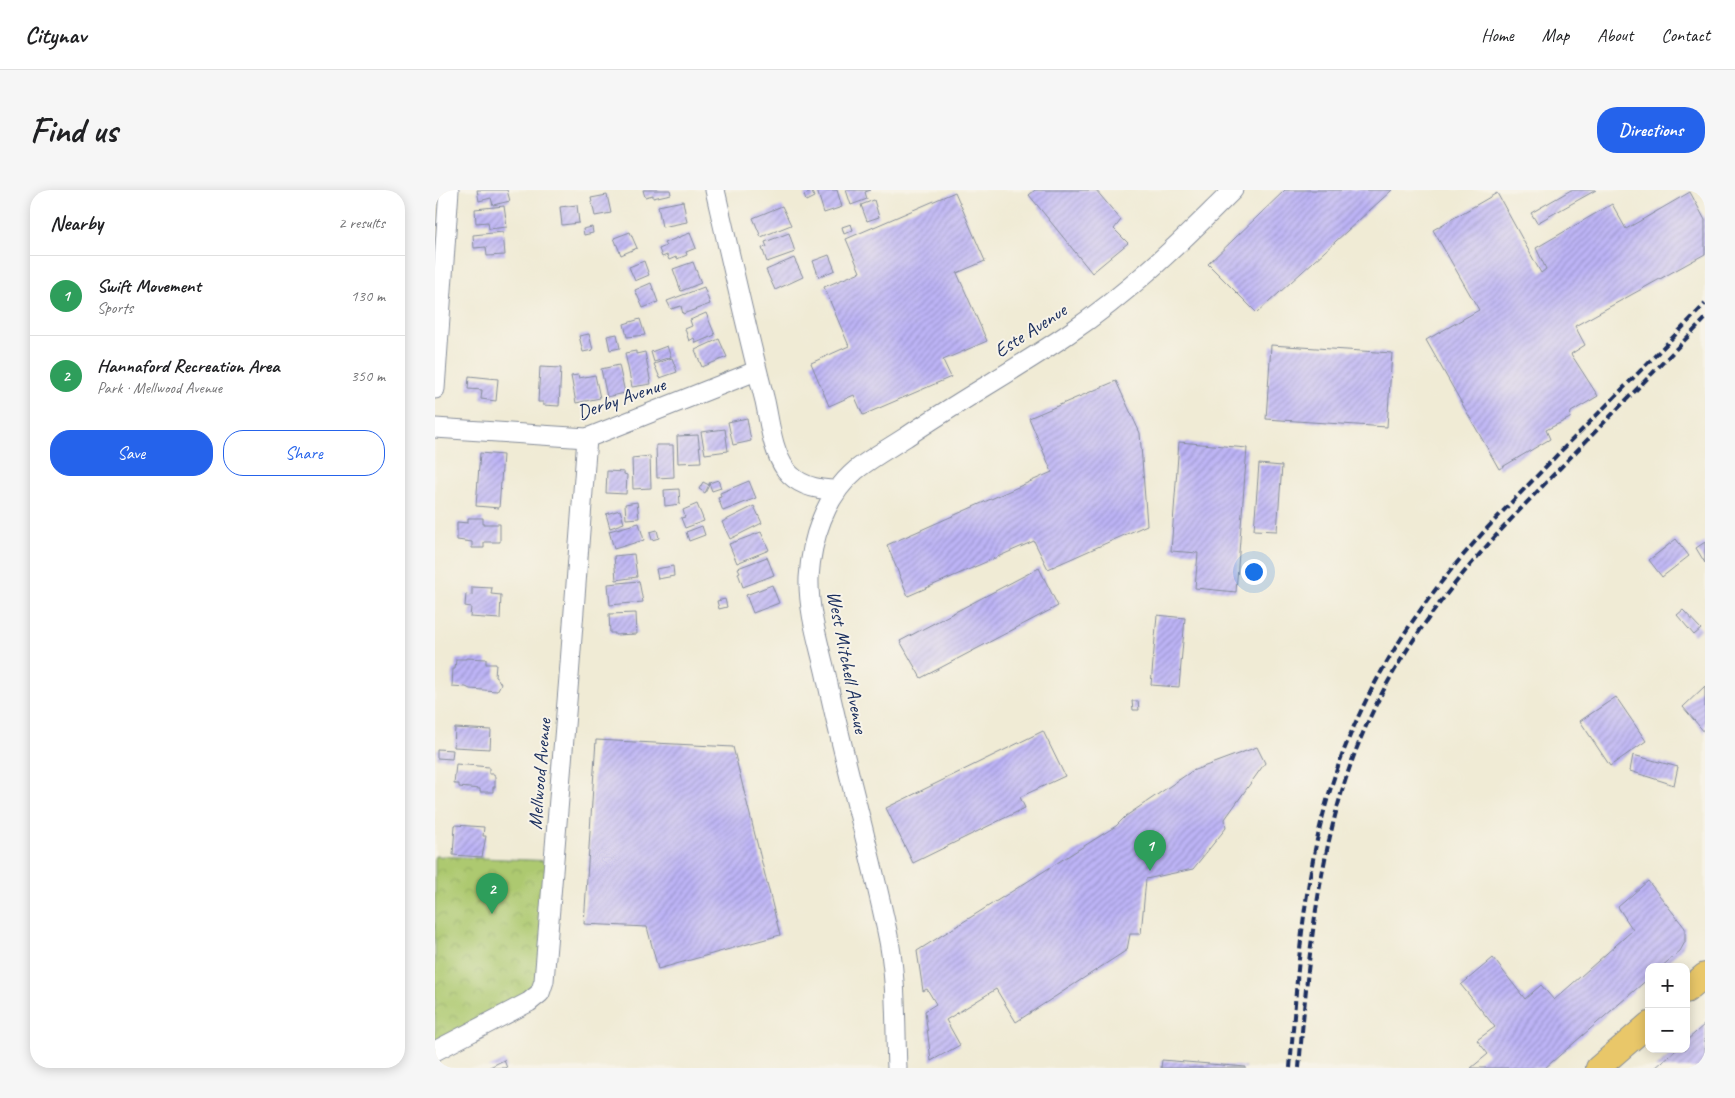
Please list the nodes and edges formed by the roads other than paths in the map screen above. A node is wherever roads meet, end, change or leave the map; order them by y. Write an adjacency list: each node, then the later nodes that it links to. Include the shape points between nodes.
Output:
1 (449, 190): 5 (street)
2 (715, 190): 4 (street)
3 (1233, 190): 8 (street, Este Avenue, via 1174,250 1069,334 953,405 855,471)
4 (756, 371): 7 (street, Derby Avenue); 8 (street, via 776,451 787,471 806,485 821,490)
5 (435, 389)
6 (435, 428): 7 (street, Derby Avenue)
7 (587, 438): 12 (street, Mellwood Avenue, via 544,981 540,992 529,1002)
8 (837, 490): 13 (street, West Mitchell Avenue, via 816,537 811,558 810,602 835,720 888,934)
9 (1705, 975): 10 (main road)
10 (1690, 988)
11 (1645, 1027): 14 (main road)
12 (435, 1051)
13 (897, 1068)
14 (1598, 1068)

